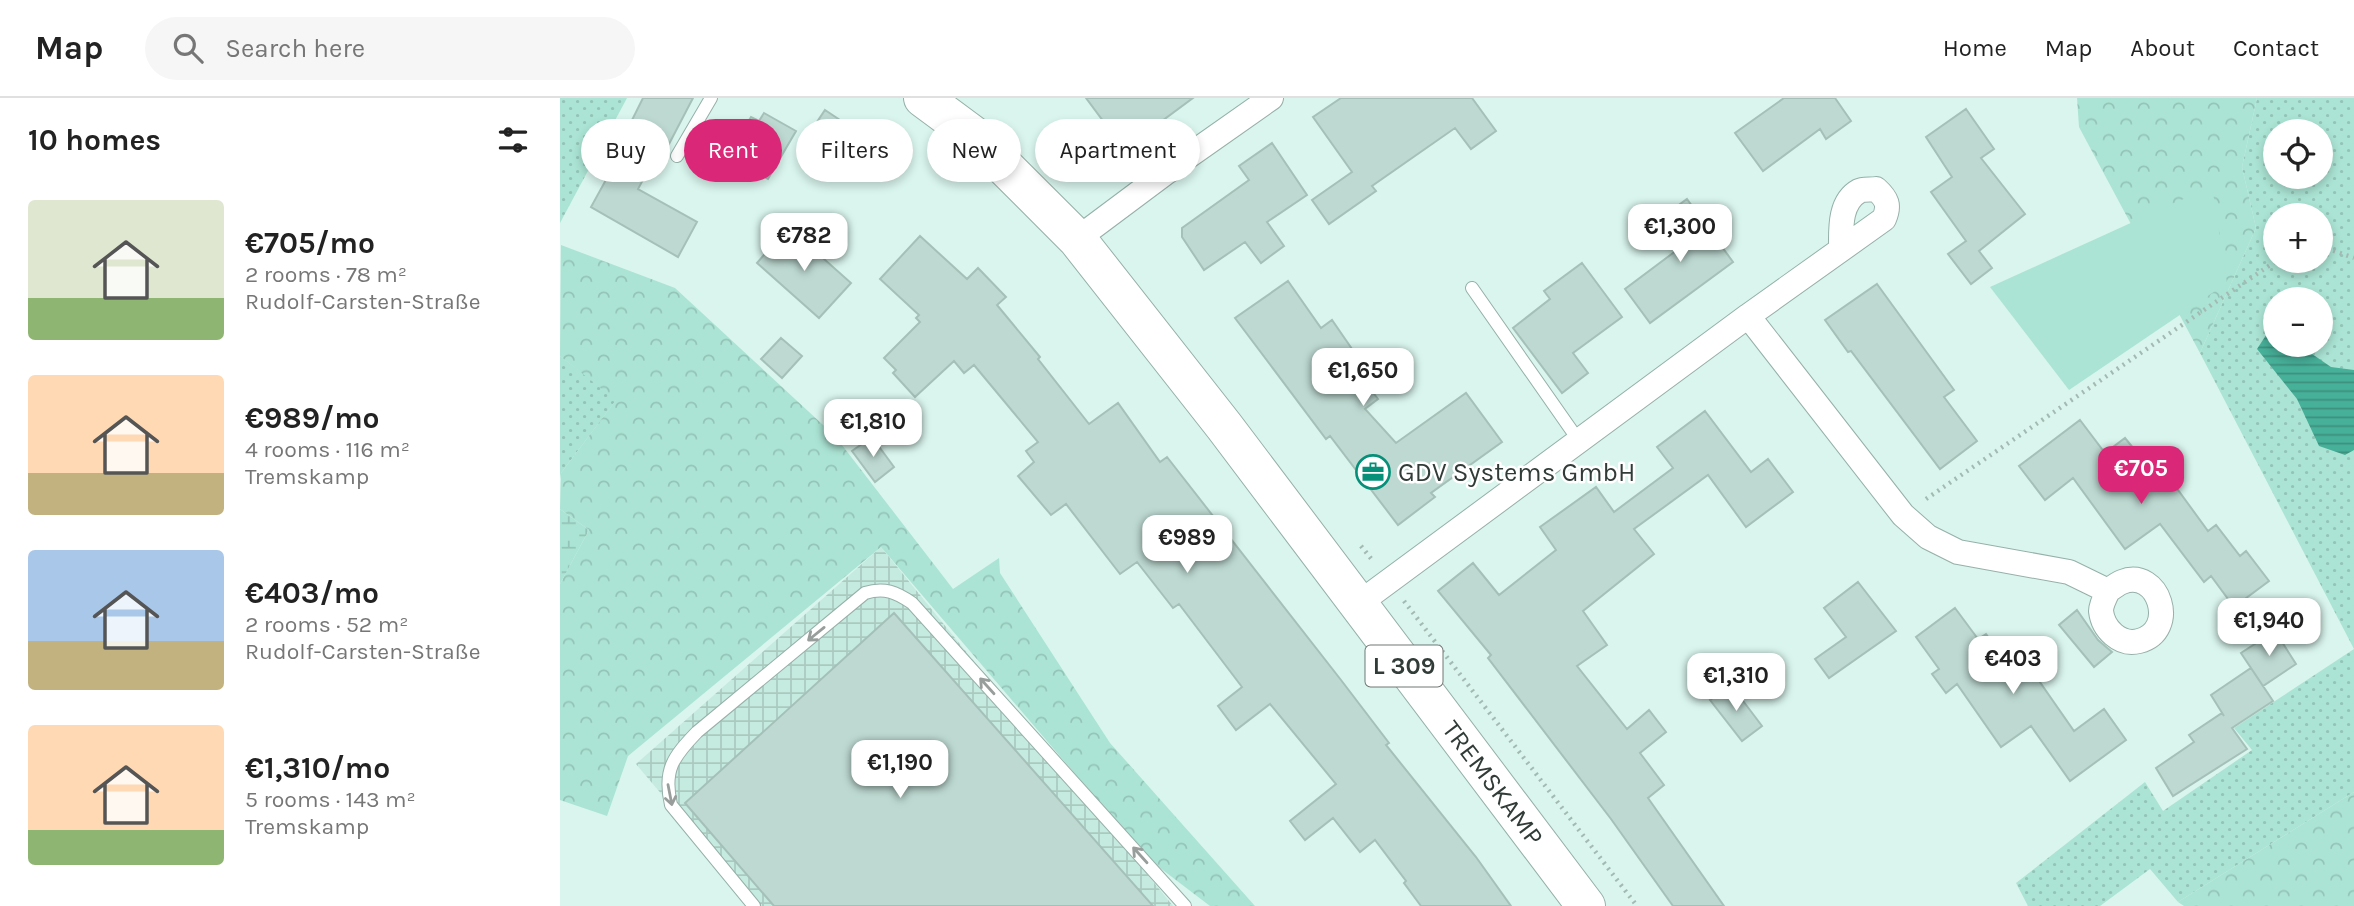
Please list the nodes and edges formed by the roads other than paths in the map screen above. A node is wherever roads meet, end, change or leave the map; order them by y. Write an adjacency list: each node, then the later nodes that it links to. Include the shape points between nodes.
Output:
1 (711, 98): 4 (lane)
2 (923, 98): 5 (main road, L 309, via 973,135)
3 (1271, 98): 5 (street)
4 (677, 156)
5 (1077, 239): 11 (main road, TREMSKAMP / L 309)
6 (1841, 249): 8 (street)
7 (1472, 288): 9 (lane)
8 (1748, 316): 9 (street); 10 (street, via 1903,515 1928,537 1958,552 2069,572)
9 (1579, 441): 11 (street)
10 (2108, 591)
11 (1358, 604): 14 (main road, TREMSKAMP / L 309)
12 (754, 906): 13 (lane, one-way to 12, via 912,603 898,593 880,589 865,593 696,732 677,753 668,773 671,805)
13 (1185, 906)
14 (1586, 906)

